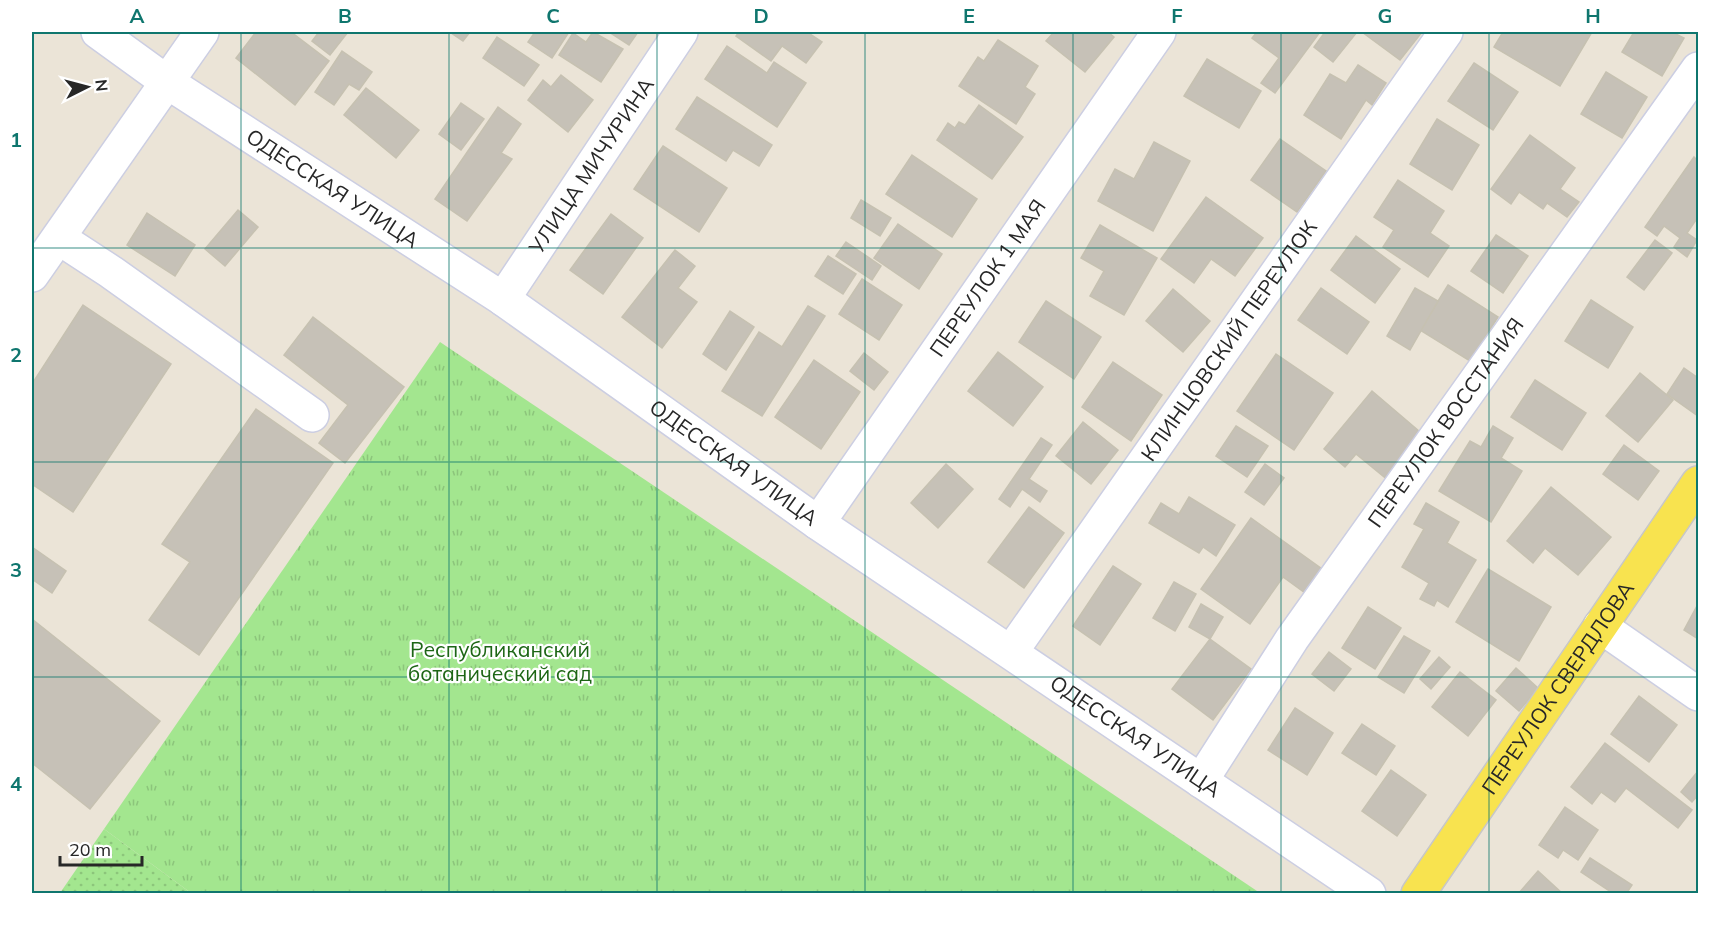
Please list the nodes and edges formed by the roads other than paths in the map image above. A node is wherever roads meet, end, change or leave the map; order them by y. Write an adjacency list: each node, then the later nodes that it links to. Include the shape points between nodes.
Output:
1 (98, 32): 7 (street, ОДЕССКАЯ УЛИЦА)
2 (202, 32): 7 (street)
3 (681, 32): 10 (street, УЛИЦА МИЧУРИНА)
4 (1446, 32): 15 (street, КЛИНЦОВСКИЙ ПЕРЕУЛОК)
5 (1147, 36): 13 (street, ПЕРЕУЛОК 1 МАЯ)
6 (1698, 69): 17 (street, ПЕРЕУЛОК ВОССТАНИЯ, via 1293,639)
7 (167, 82): 8 (street); 10 (street, ОДЕССКАЯ УЛИЦА)
8 (59, 238): 9 (street); 11 (street)
9 (32, 275)
10 (503, 299): 13 (street, ОДЕССКАЯ УЛИЦА)
11 (312, 415)
12 (1698, 483): 14 (main road, ПЕРЕУЛОК СВЕРДЛОВА)
13 (818, 523): 15 (street, ОДЕССКАЯ УЛИЦА)
14 (1600, 626): 16 (street); 19 (main road, ПЕРЕУЛОК СВЕРДЛОВА)
15 (1011, 652): 17 (street, ОДЕССКАЯ УЛИЦА)
16 (1698, 694)
17 (1201, 781): 18 (street, ОДЕССКАЯ УЛИЦА)
18 (1369, 894)
19 (1418, 894)

